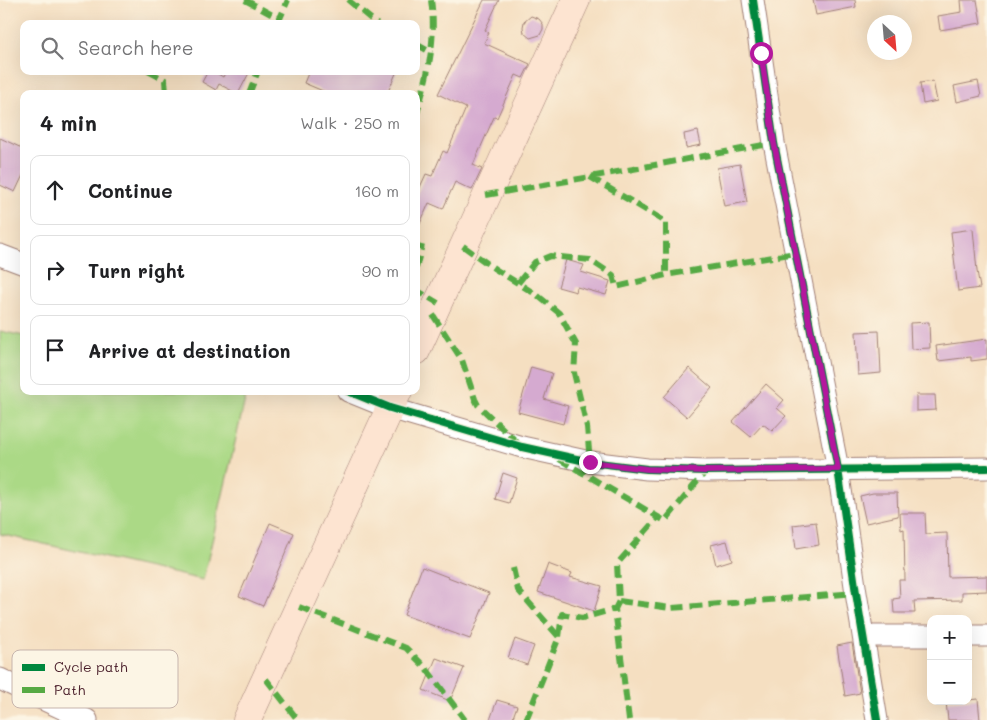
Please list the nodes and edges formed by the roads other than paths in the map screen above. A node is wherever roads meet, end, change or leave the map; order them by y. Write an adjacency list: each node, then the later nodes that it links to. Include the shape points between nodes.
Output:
1 (576, 0): 5 (main road)
2 (753, 0): 9 (street, via 774,143)
3 (0, 255): 4 (street)
4 (20, 262)
5 (420, 342)
6 (368, 395): 7 (street)
7 (394, 400): 9 (street, via 522,447 590,462 647,469 706,471); 18 (main road)
8 (987, 468): 9 (street)
9 (838, 469): 10 (street)
10 (864, 636): 11 (street); 19 (street)
11 (927, 636)
12 (972, 636): 13 (street)
13 (987, 636)
14 (0, 679): 15 (street)
15 (12, 685)
16 (62, 708): 17 (street)
17 (87, 720)
18 (248, 720)
19 (877, 720)

